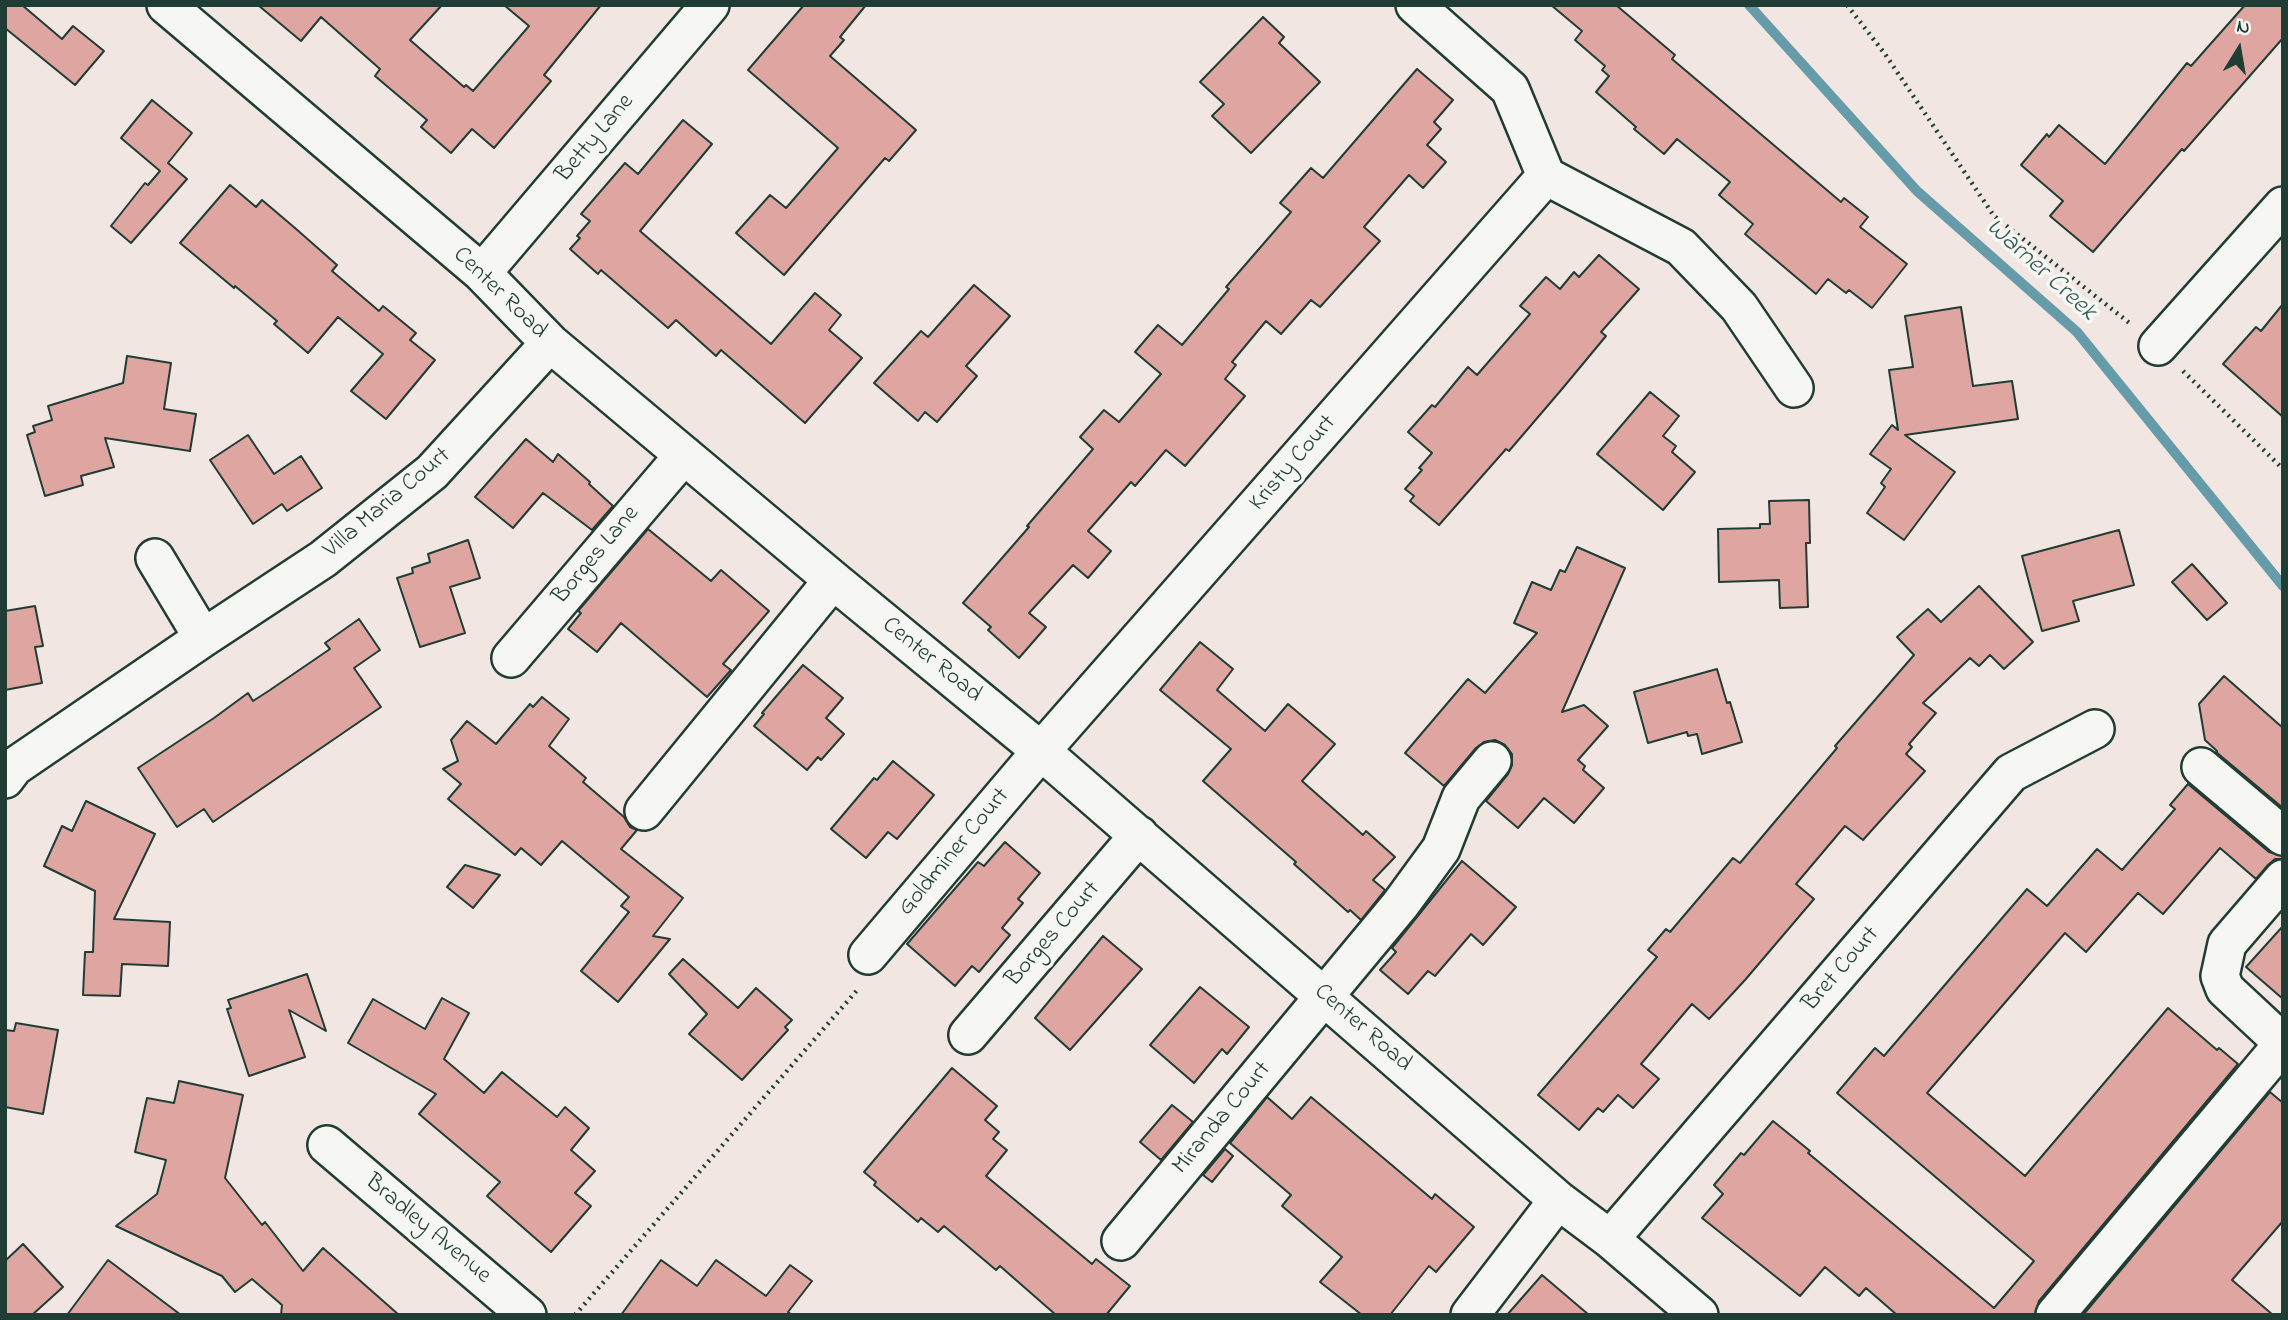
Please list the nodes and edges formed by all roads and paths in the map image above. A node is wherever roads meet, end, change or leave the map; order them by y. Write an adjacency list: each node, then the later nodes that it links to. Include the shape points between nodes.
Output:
1 (166, 5): 7 (street, Center Road)
2 (710, 5): 7 (street, Betty Lane)
3 (1415, 5): 5 (street, via 1510,89)
4 (1847, 5): 9 (path, via 1994,216)
5 (1546, 176): 10 (street, via 1681,247 1739,307); 18 (street, Kristy Court)
6 (2283, 206): 9 (street)
7 (482, 273): 8 (street, Center Road)
8 (550, 344): 11 (street, Center Road); 15 (street, Villa Maria Court, via 432,472 323,559)
9 (2158, 346): 12 (path)
10 (1794, 388)
11 (684, 455): 14 (street, Center Road); 16 (street, Borges Lane)
12 (2283, 469)
13 (155, 558): 15 (street)
14 (833, 580): 18 (street, Center Road); 22 (street)
15 (203, 638): 21 (street, Villa Maria Court, via 14,767)
16 (510, 658)
17 (2095, 729): 32 (street, Bret Court, via 2011,773)
18 (1041, 751): 23 (street, Center Road); 26 (street, Goldminer Court)
19 (1492, 761): 27 (street, Miranda Court, via 1461,798 1430,867)
20 (2201, 767): 24 (street)
21 (5, 779)
22 (644, 811)
23 (1139, 835): 27 (street, Center Road); 28 (street, Borges Court)
24 (2283, 836)
25 (2283, 879): 29 (street, via 2227,944 2220,976 2225,989)
26 (868, 955): 35 (path, via 859,989)
27 (1325, 997): 31 (street, Center Road); 33 (street, Miranda Court)
28 (968, 1035)
29 (2283, 1043): 38 (street)
30 (327, 1145): 34 (street, Bradley Avenue)
31 (1558, 1200): 32 (street, Center Road); 36 (street)
32 (1610, 1239): 37 (street, Center Road)
33 (1121, 1241)
34 (527, 1315)
35 (575, 1315)
36 (1470, 1315)
37 (1699, 1315)
38 (2054, 1315)

